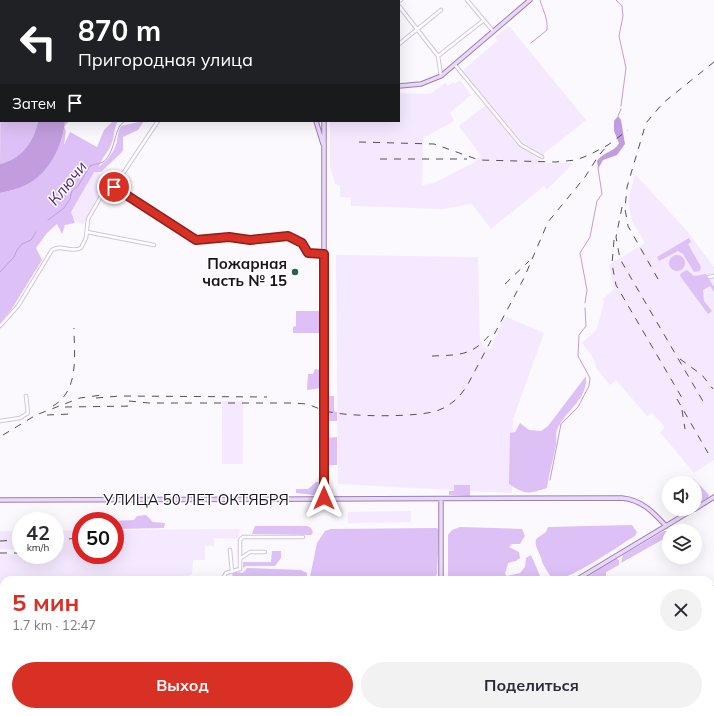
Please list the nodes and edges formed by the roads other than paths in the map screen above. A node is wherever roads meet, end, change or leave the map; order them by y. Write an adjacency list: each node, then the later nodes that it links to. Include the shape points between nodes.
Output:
1 (467, 0): 5 (street)
2 (530, 0): 7 (main road)
3 (400, 7): 6 (street)
4 (441, 10): 6 (street)
5 (484, 20): 7 (street); 9 (street)
6 (418, 30): 8 (street); 9 (street)
7 (493, 31): 10 (main road)
8 (400, 43)
9 (438, 56): 11 (street)
10 (455, 65): 11 (main road); 17 (street, via 521,145)
11 (441, 76): 12 (main road, via 421,84)
12 (400, 86)
13 (157, 122): 18 (street)
14 (316, 122): 16 (main road)
15 (324, 122): 16 (main road)
16 (324, 151): 21 (main road)
17 (542, 157)
18 (114, 187): 19 (street, via 105,188 88,219); 21 (street, via 196,240 229,237 250,240 284,236 298,240 306,247 308,253)
19 (87, 232): 20 (street); 24 (street, via 79,249 52,250 18,306)
20 (154, 245)
21 (324, 254): 28 (main road)
22 (714, 276): 23 (street)
23 (709, 277)
24 (0, 326)
25 (26, 396): 26 (street, via 28,413 24,417)
26 (0, 421)
27 (714, 497): 31 (main road)
28 (324, 498): 29 (main road, УЛИЦА 50 ЛЕТ ОКТЯБРЯ); 30 (main road, УЛИЦА 50 ЛЕТ ОКТЯБРЯ)
29 (441, 499): 33 (main road, УЛИЦА 50 ЛЕТ ОКТЯБРЯ, via 627,499 637,501); 42 (main road)
30 (0, 500)
31 (702, 505)
32 (683, 516): 34 (main road)
33 (664, 524)
34 (669, 524)
35 (662, 528): 43 (main road)
36 (303, 537): 39 (street, via 246,536 240,540)
37 (230, 550): 40 (street)
38 (265, 552): 39 (street, via 250,552)
39 (241, 558): 40 (street, via 240,569)
40 (232, 572): 41 (street)
41 (223, 576)
42 (441, 576)
43 (583, 576)

